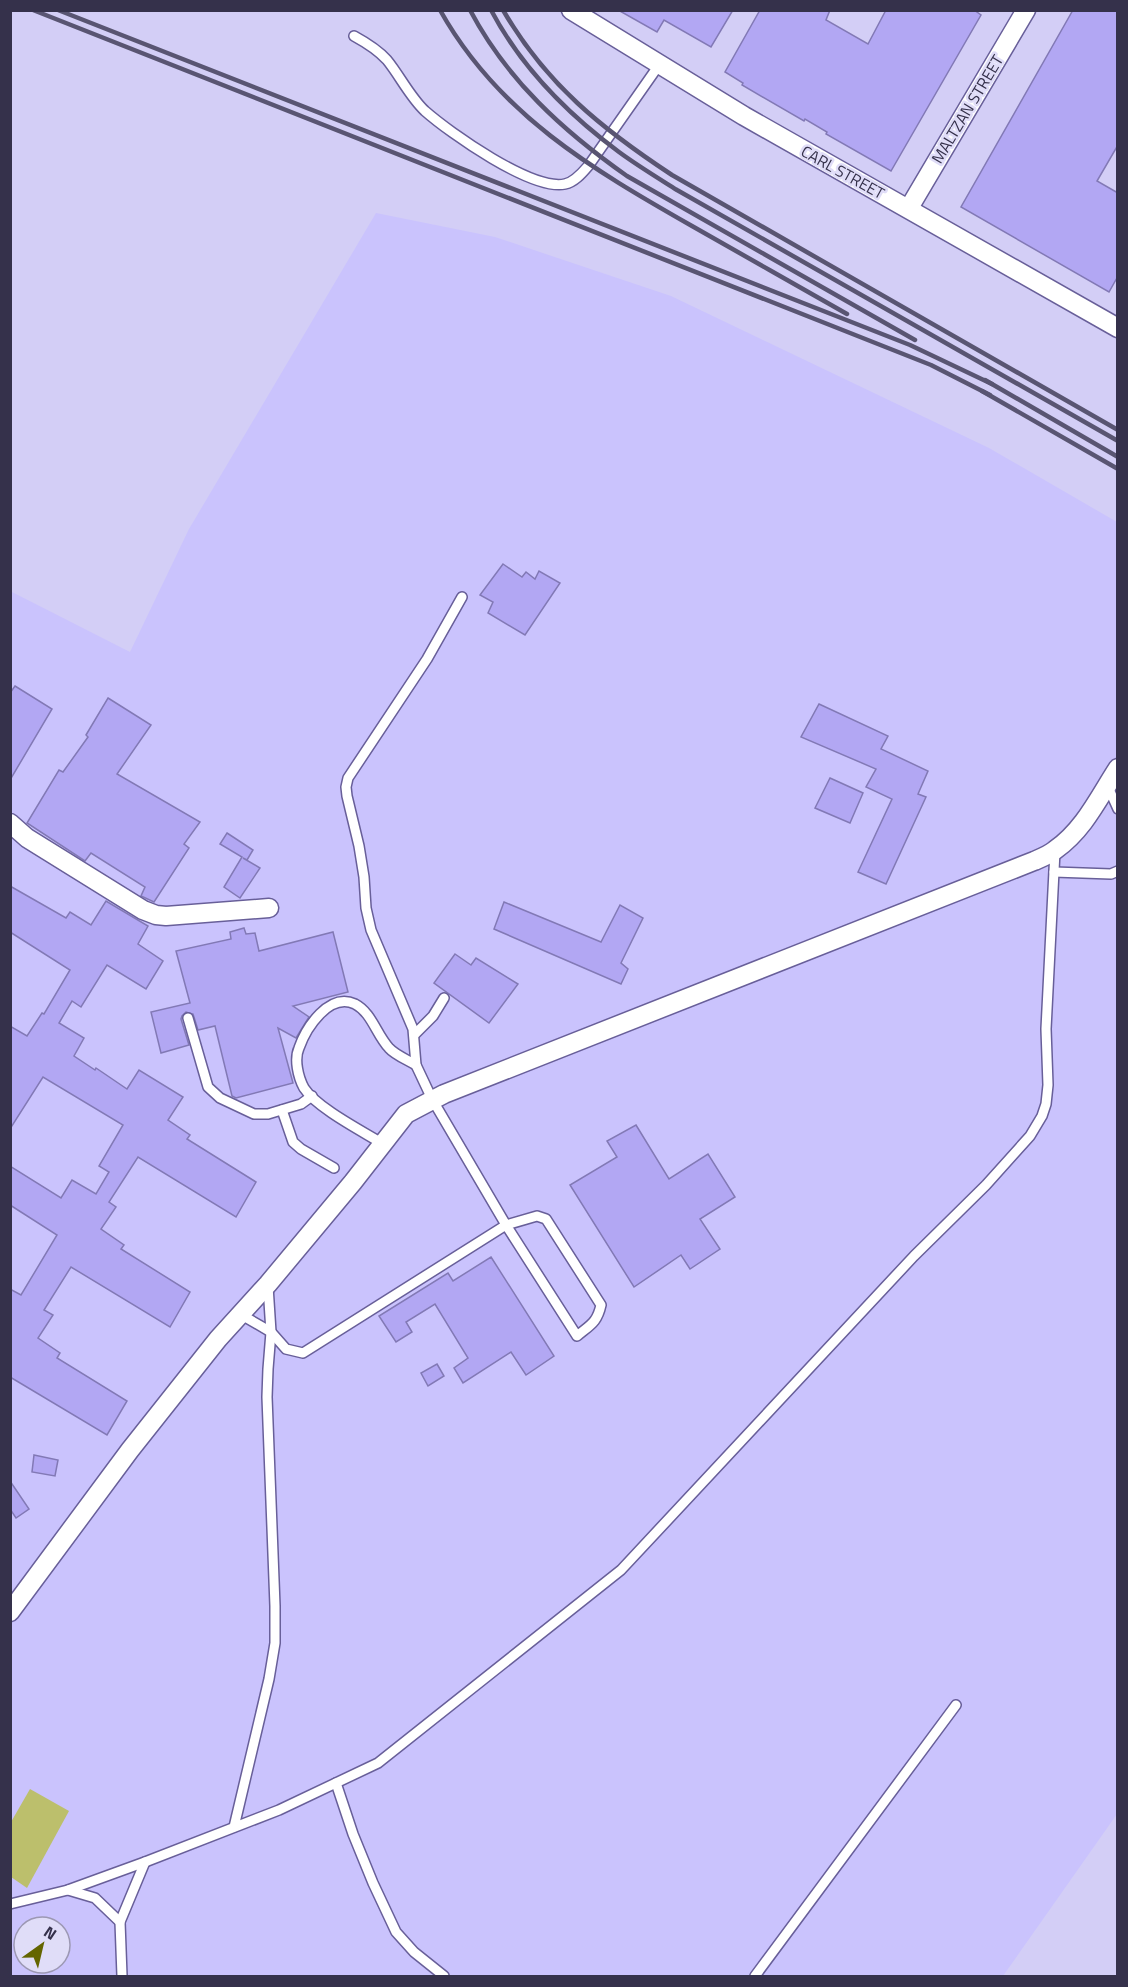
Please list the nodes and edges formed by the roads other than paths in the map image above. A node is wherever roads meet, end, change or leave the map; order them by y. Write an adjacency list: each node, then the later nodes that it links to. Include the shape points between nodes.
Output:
1 (572, 10): 4 (street, CARL STREET)
2 (1026, 10): 5 (street, MALTZAN STREET)
3 (354, 36): 4 (lane, via 386,59 424,110 460,138 490,157 553,185 567,184 590,165)
4 (659, 64): 5 (street, CARL STREET)
5 (909, 208): 6 (street, CARL STREET)
6 (1118, 328)
7 (462, 597): 18 (lane, via 427,659 352,770 346,787 371,930)
8 (1118, 768): 9 (street)
9 (1107, 784): 10 (lane); 12 (street, via 1081,825)
10 (1118, 809)
11 (10, 824): 15 (street, via 156,915)
12 (1055, 851): 13 (lane); 21 (street)
13 (1054, 872): 14 (lane); 31 (lane, via 1046,1029 1048,1085 1042,1116 1030,1136 621,1570 378,1763)
14 (1118, 872)
15 (269, 908)
16 (444, 998): 18 (lane, via 433,1017)
17 (188, 1018): 22 (lane, via 212,1091 254,1114)
18 (414, 1035): 19 (lane)
19 (416, 1065): 20 (lane, via 389,1048 357,1006 345,1002 332,1004 314,1021 299,1048 299,1073 304,1088); 21 (lane)
20 (312, 1096): 22 (lane); 23 (lane)
21 (432, 1099): 23 (street, via 406,1114); 25 (lane)
22 (282, 1110): 24 (lane, via 293,1142)
23 (383, 1144): 26 (street)
24 (334, 1168)
25 (506, 1225): 25 (lane, via 577,1336 594,1324 601,1305 546,1219 537,1216); 28 (lane, via 303,1353 286,1348)
26 (268, 1284): 27 (street); 28 (lane)
27 (240, 1314): 28 (lane); 29 (street, via 130,1450)
28 (271, 1332): 32 (lane, via 267,1396 274,1643)
29 (10, 1612)
30 (956, 1705): 39 (lane)
31 (336, 1783): 32 (lane); 38 (lane, via 361,1854 396,1932)
32 (234, 1827): 33 (lane)
33 (145, 1862): 34 (lane); 36 (lane)
34 (68, 1890): 35 (lane); 36 (lane, via 95,1898)
35 (10, 1904)
36 (120, 1922): 37 (lane)
37 (122, 1977)
38 (444, 1977)
39 (755, 1977)

